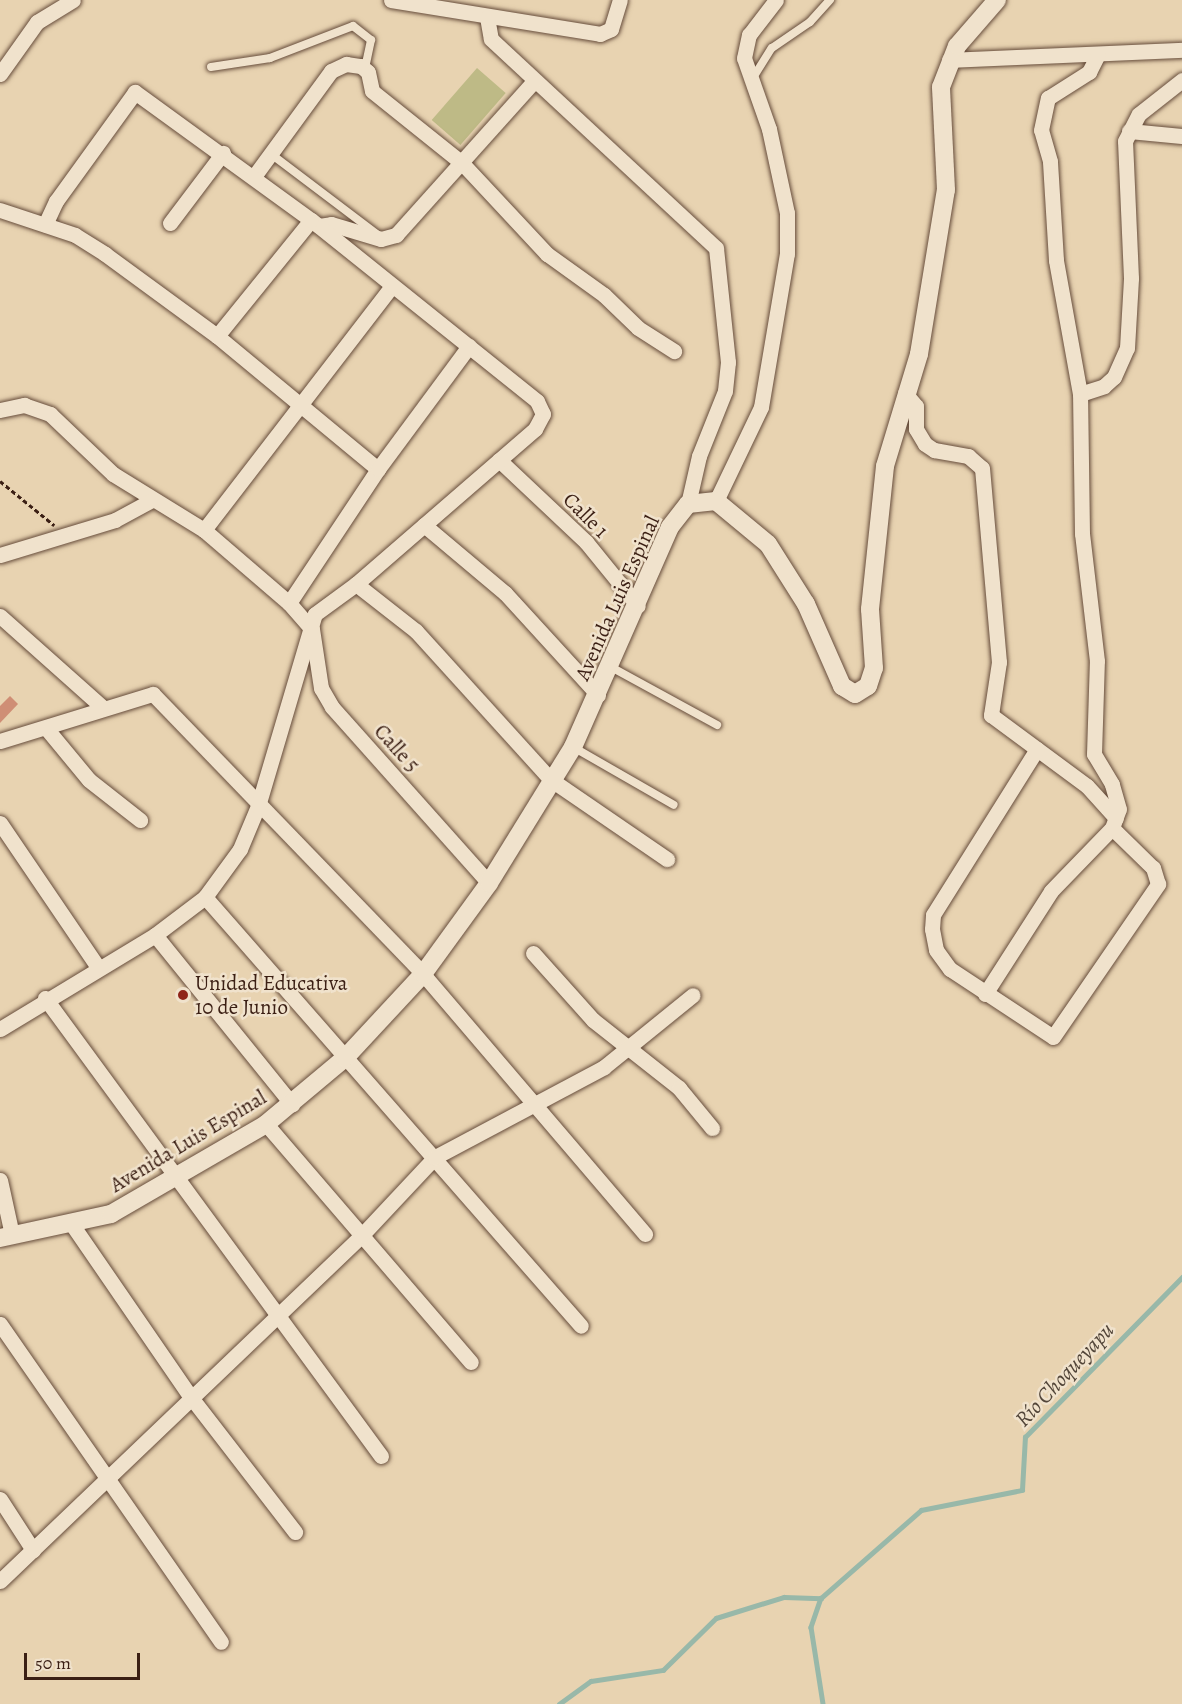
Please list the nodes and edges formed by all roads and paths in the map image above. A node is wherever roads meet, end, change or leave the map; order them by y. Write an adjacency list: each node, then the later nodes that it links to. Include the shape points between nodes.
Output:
1 (73, 0): 13 (street, via 37,22)
2 (392, 0): 7 (street)
3 (620, 0): 7 (street, via 611,29 600,34)
4 (776, 0): 16 (street, via 745,47)
5 (830, 0): 16 (lane, via 810,22 772,48)
6 (997, 0): 10 (street)
7 (487, 16): 15 (street, via 491,39)
8 (1182, 50): 9 (street)
9 (1098, 54): 10 (street); 33 (street, via 1089,72 1048,98 1041,122 1050,161 1056,260)
10 (949, 60): 32 (street, via 941,87 946,190 919,354)
11 (211, 67): 12 (lane, via 270,58 353,26 370,40)
12 (365, 69): 20 (street, via 346,64 331,71); 21 (street, via 372,91)
13 (0, 74)
14 (1182, 80): 17 (street, via 1144,108)
15 (534, 81): 21 (street); 41 (street, via 716,248 728,362 725,392 699,456)
16 (750, 82): 40 (street, via 769,129 788,237 761,407 748,442)
17 (1129, 131): 18 (street); 33 (street, via 1127,348 1114,377 1104,386)
18 (1182, 136)
19 (223, 153): 22 (street); 24 (street); 26 (street, via 135,92 56,201)
20 (271, 154): 22 (street); 27 (lane)
21 (462, 164): 27 (street, via 396,236); 31 (street, via 548,254 604,296 638,328)
22 (255, 175): 25 (street)
23 (0, 210): 26 (street)
24 (170, 223)
25 (315, 223): 27 (street); 28 (street); 29 (street)
26 (45, 225): 29 (street, via 75,235 105,254)
27 (381, 239)
28 (392, 286): 30 (street); 34 (street)
29 (217, 336): 34 (street)
30 (469, 346): 36 (street, via 537,401 543,414 535,429); 37 (street)
31 (674, 351)
32 (905, 393): 40 (street, via 885,466 876,536 870,609 874,668 861,693 842,686 806,604 768,544); 58 (street, via 916,406 916,429 925,444 934,450 968,456 982,468 999,662 991,715)
33 (1080, 394): 64 (street, via 1080,512 1097,661 1094,754 1116,794)
34 (300, 406): 37 (street); 43 (street)
35 (0, 410): 39 (street, via 35,406 50,414 113,474)
36 (499, 460): 42 (street); 48 (street, Calle 1, via 586,542)
37 (378, 469): 47 (street)
38 (0, 481): 44 (path)
39 (152, 500): 43 (street); 44 (street, via 115,520)
40 (716, 501): 41 (street, Avenida Luis Espinal)
41 (688, 504): 48 (street, Avenida Luis Espinal, via 670,527)
42 (424, 525): 46 (street); 52 (street, via 505,593)
43 (204, 530): 47 (street)
44 (67, 535): 45 (street)
45 (0, 555)
46 (356, 584): 50 (street, via 320,609); 59 (street, via 416,631)
47 (290, 603): 50 (street)
48 (638, 606): 51 (street, Avenida Luis Espinal)
49 (0, 616): 53 (street)
50 (309, 623): 61 (street); 66 (street, Calle 5, via 321,687 332,707)
51 (611, 668): 52 (street, Avenida Luis Espinal); 54 (lane)
52 (598, 695): 57 (street, Avenida Luis Espinal)
53 (102, 707): 55 (street); 61 (street, via 153,694)
54 (717, 725)
55 (46, 728): 56 (street); 62 (street, via 89,780)
56 (0, 741)
57 (573, 747): 59 (street, Avenida Luis Espinal); 60 (lane)
58 (1037, 749): 64 (street, via 1087,786); 72 (street, via 933,915 936,950 950,969)
59 (550, 779): 65 (street); 66 (street, Avenida Luis Espinal)
60 (674, 805)
61 (258, 806): 67 (street, via 240,849); 71 (street)
62 (140, 820)
63 (0, 823): 70 (street)
64 (1114, 823): 72 (street, via 1050,891); 72 (street, via 1154,868 1158,884 1053,1037)
65 (667, 859)
66 (489, 883): 71 (street, Avenida Luis Espinal)
67 (205, 897): 68 (street); 77 (street)
68 (155, 935): 70 (street); 78 (street)
69 (533, 952): 76 (street, via 593,1020)
70 (98, 967): 74 (street)
71 (423, 974): 77 (street, Avenida Luis Espinal); 79 (street)
72 (985, 994)
73 (693, 995): 76 (street)
74 (45, 998): 75 (street); 83 (street)
75 (0, 1029)
76 (628, 1048): 79 (street, via 604,1067); 81 (street, via 679,1088)
77 (345, 1058): 78 (street, Avenida Luis Espinal); 82 (street)
78 (292, 1104): 80 (street, Avenida Luis Espinal)
79 (532, 1106): 82 (street); 86 (street)
80 (266, 1124): 83 (street, Avenida Luis Espinal); 87 (street)
81 (712, 1128)
82 (435, 1157): 87 (street); 91 (street)
83 (180, 1176): 85 (street, Avenida Luis Espinal, via 111,1214); 89 (street)
84 (0, 1180): 88 (street)
85 (71, 1223): 88 (street, Avenida Luis Espinal); 93 (street)
86 (645, 1234)
87 (362, 1235): 89 (street); 92 (street)
88 (6, 1237)
89 (278, 1316): 93 (street); 94 (street)
90 (0, 1324): 95 (street)
91 (581, 1326)
92 (471, 1362)
93 (190, 1396): 95 (street); 97 (street)
94 (381, 1456)
95 (108, 1477): 98 (street); 100 (street)
96 (0, 1499): 98 (street)
97 (295, 1532)
98 (33, 1550): 99 (street)
99 (0, 1581)
100 (221, 1642)

